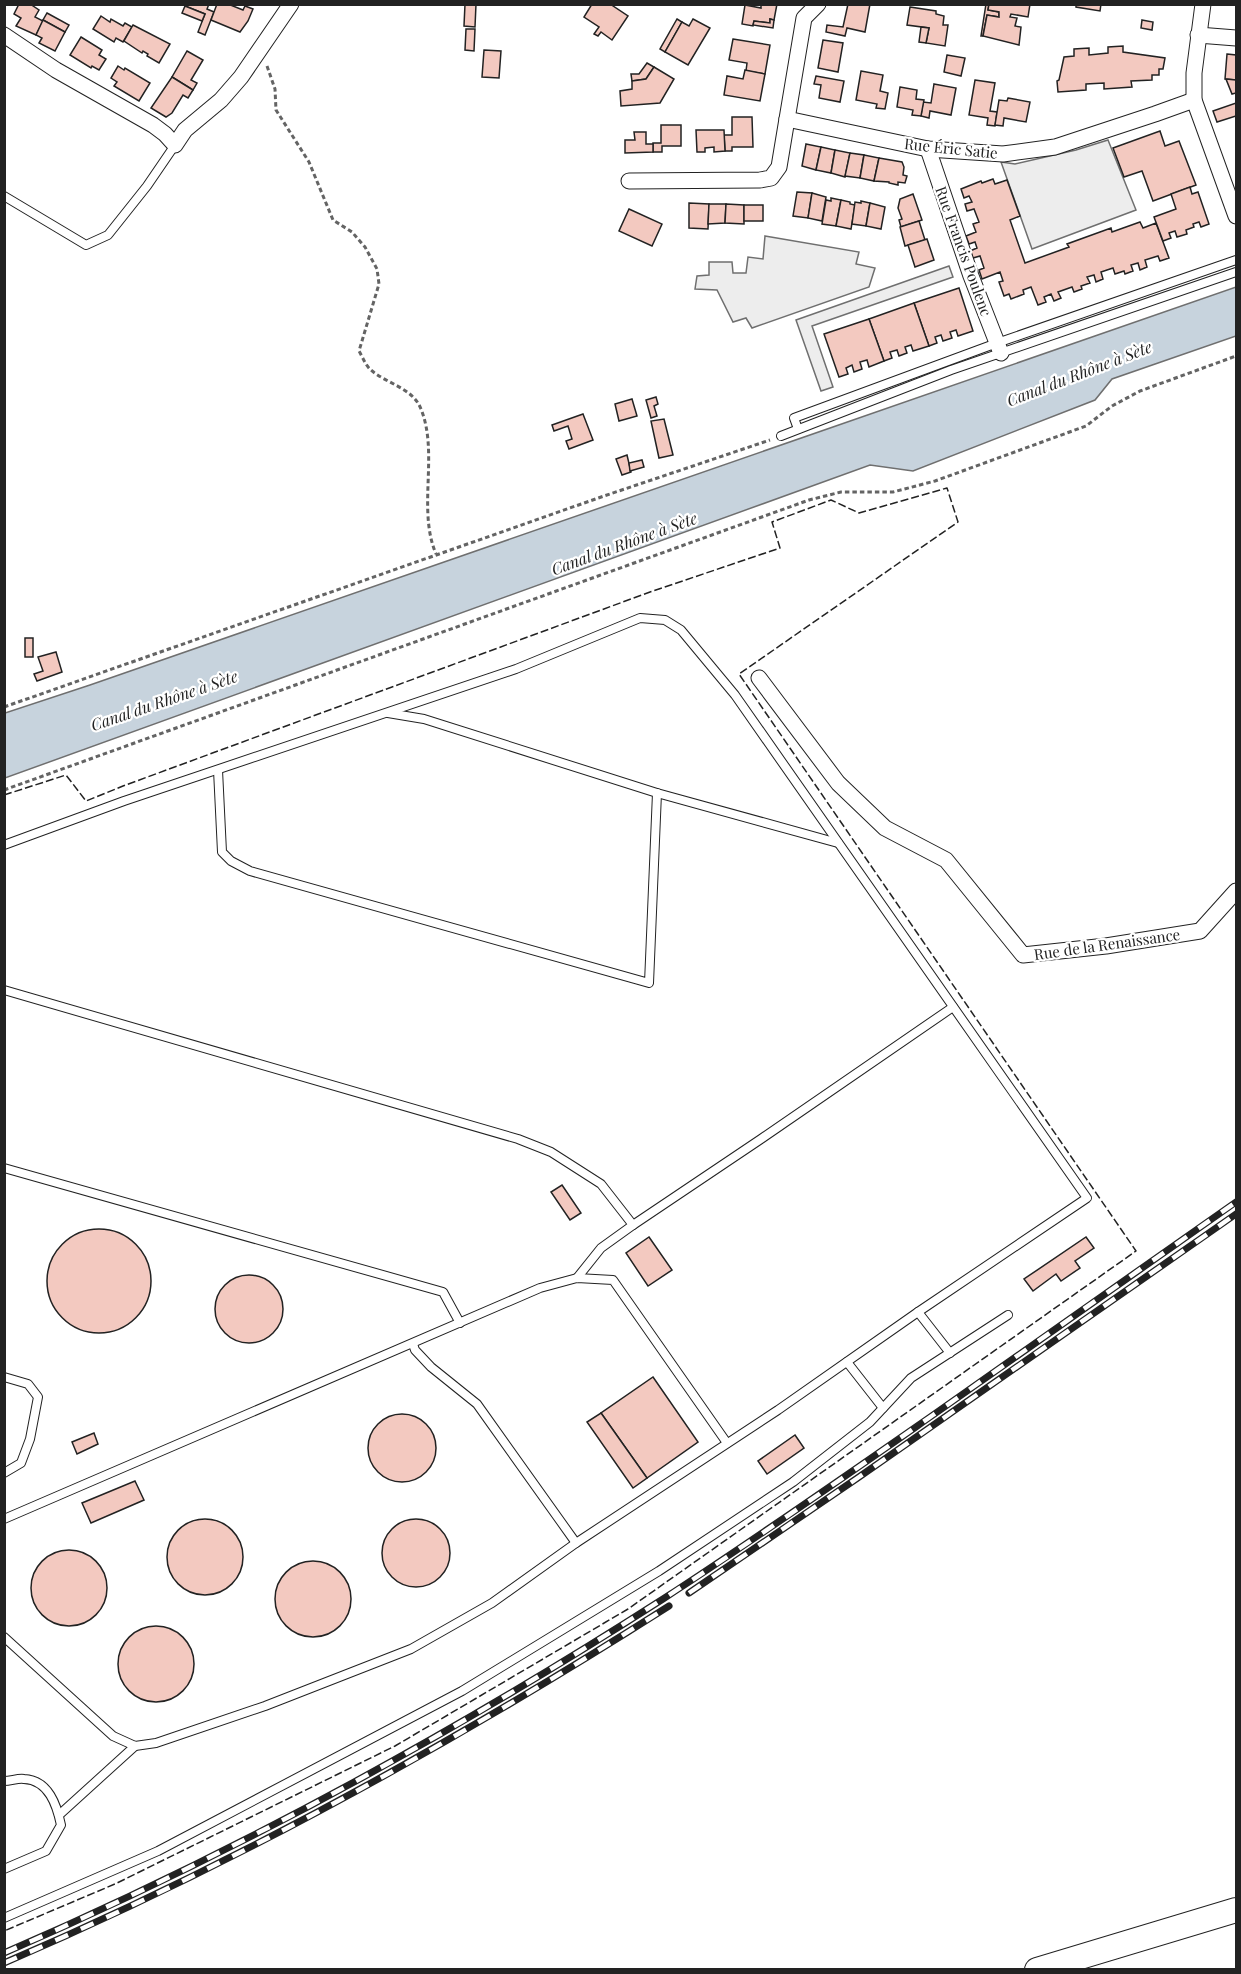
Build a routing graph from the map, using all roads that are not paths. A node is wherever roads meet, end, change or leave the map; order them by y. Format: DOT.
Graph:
graph roads {
  1 [pos="818,4"];
  2 [pos="1203,4"];
  3 [pos="286,6"];
  4 [pos="4,35"];
  5 [pos="1198,35"];
  6 [pos="1236,38"];
  7 [pos="1194,100"];
  8 [pos="787,119"];
  9 [pos="175,146"];
  10 [pos="928,148"];
  11 [pos="629,181"];
  12 [pos="4,196"];
  13 [pos="1236,216"];
  14 [pos="1236,260"];
  15 [pos="1236,272"];
  16 [pos="999,348"];
  17 [pos="798,429"];
  18 [pos="781,436"];
  19 [pos="759,678"];
  20 [pos="387,713"];
  21 [pos="218,770"];
  22 [pos="657,792"];
  23 [pos="838,843"];
  24 [pos="4,845"];
  25 [pos="1236,891"];
  26 [pos="4,990"];
  27 [pos="953,1006"];
  28 [pos="4,1168"];
  29 [pos="633,1225"];
  30 [pos="577,1278"];
  31 [pos="918,1312"];
  32 [pos="1008,1315"];
  33 [pos="460,1323"];
  34 [pos="413,1344"];
  35 [pos="950,1353"];
  36 [pos="847,1362"];
  37 [pos="4,1377"];
  38 [pos="883,1407"];
  39 [pos="728,1443"];
  40 [pos="4,1473"];
  41 [pos="6,1516"];
  42 [pos="576,1543"];
  43 [pos="4,1637"];
  44 [pos="135,1746"];
  45 [pos="4,1781"];
  46 [pos="58,1815"];
  47 [pos="4,1869"];
  48 [pos="1236,1910"];
  49 [pos="4,1918"];
  50 [pos="1037,1970"];
  1 -- 8 [label="street"];
  2 -- 5 [label="street"];
  3 -- 9 [label="street"];
  4 -- 9 [label="street"];
  5 -- 6 [label="street"];
  5 -- 7 [label="street"];
  7 -- 10 [label="street, Rue Éric Satie"];
  7 -- 13 [label="street"];
  8 -- 10 [label="street, Rue Éric Satie"];
  8 -- 11 [label="street"];
  9 -- 12 [label="lane"];
  10 -- 16 [label="street, Rue Francis Poulenc"];
  14 -- 16 [label="lane"];
  15 -- 16 [label="lane"];
  16 -- 17 [label="lane"];
  16 -- 17 [label="lane"];
  17 -- 18 [label="lane"];
  19 -- 25 [label="street, Rue de la Renaissance"];
  20 -- 21 [label="lane"];
  20 -- 22 [label="lane"];
  20 -- 23 [label="lane"];
  21 -- 22 [label="lane"];
  21 -- 24 [label="lane"];
  22 -- 23 [label="lane"];
  23 -- 27 [label="lane"];
  26 -- 29 [label="lane"];
  27 -- 29 [label="lane"];
  27 -- 31 [label="lane"];
  28 -- 33 [label="lane"];
  29 -- 30 [label="lane"];
  30 -- 33 [label="lane"];
  30 -- 39 [label="lane"];
  31 -- 35 [label="lane"];
  31 -- 36 [label="lane"];
  32 -- 35 [label="lane"];
  33 -- 34 [label="lane"];
  34 -- 41 [label="lane"];
  34 -- 42 [label="lane"];
  35 -- 38 [label="lane"];
  36 -- 38 [label="lane"];
  36 -- 39 [label="lane"];
  37 -- 40 [label="lane"];
  38 -- 49 [label="lane"];
  39 -- 42 [label="lane"];
  42 -- 44 [label="lane"];
  43 -- 44 [label="lane"];
  44 -- 46 [label="lane"];
  45 -- 46 [label="lane"];
  46 -- 47 [label="lane"];
  48 -- 50 [label="main road"];
}
